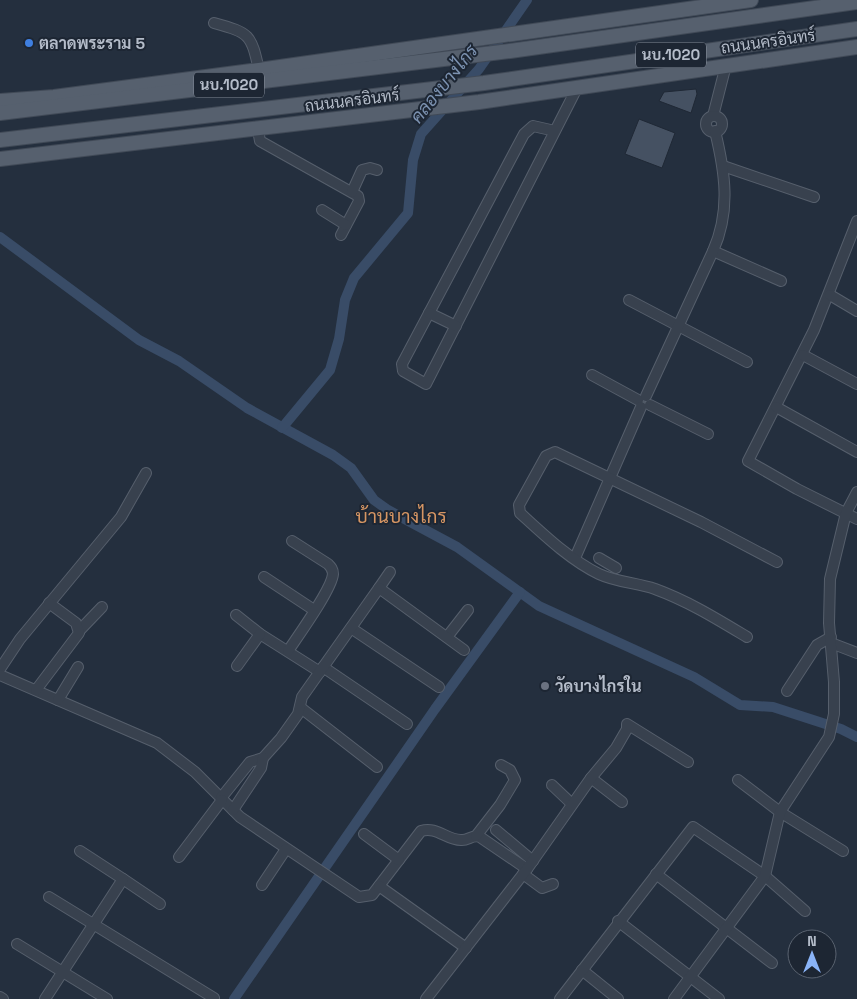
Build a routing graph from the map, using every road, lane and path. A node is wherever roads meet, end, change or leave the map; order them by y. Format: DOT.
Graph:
graph roads {
  1 [pos="751,0"];
  2 [pos="857,2"];
  3 [pos="214,23"];
  4 [pos="857,29"];
  5 [pos="857,47"];
  6 [pos="726,66"];
  7 [pos="259,70"];
  8 [pos="578,86"];
  9 [pos="0,102"];
  10 [pos="0,113"];
  11 [pos="258,130"];
  12 [pos="555,131"];
  13 [pos="0,140"];
  14 [pos="0,159"];
  15 [pos="724,166"];
  16 [pos="377,170"];
  17 [pos="352,192"];
  18 [pos="814,197"];
  19 [pos="322,210"];
  20 [pos="857,221"];
  21 [pos="346,225"];
  22 [pos="341,235"];
  23 [pos="713,251"];
  24 [pos="781,281"];
  25 [pos="830,295"];
  26 [pos="629,300"];
  27 [pos="857,311"];
  28 [pos="429,313"];
  29 [pos="456,326"];
  30 [pos="678,326"];
  31 [pos="803,355"];
  32 [pos="747,362"];
  33 [pos="592,375"];
  34 [pos="857,384"];
  35 [pos="644,402"];
  36 [pos="776,407"];
  37 [pos="708,434"];
  38 [pos="857,452"];
  39 [pos="146,473"];
  40 [pos="611,478"];
  41 [pos="857,492"];
  42 [pos="854,516"];
  43 [pos="292,541"];
  44 [pos="576,558"];
  45 [pos="599,558"];
  46 [pos="777,562"];
  47 [pos="390,572"];
  48 [pos="264,577"];
  49 [pos="614,579"];
  50 [pos="379,588"];
  51 [pos="49,603"];
  52 [pos="102,607"];
  53 [pos="314,610"];
  54 [pos="468,610"];
  55 [pos="236,615"];
  56 [pos="351,628"];
  57 [pos="80,631"];
  58 [pos="260,634"];
  59 [pos="447,637"];
  60 [pos="747,637"];
  61 [pos="831,640"];
  62 [pos="288,650"];
  63 [pos="464,650"];
  64 [pos="857,653"];
  65 [pos="2,662"];
  66 [pos="237,666"];
  67 [pos="78,668"];
  68 [pos="321,670"];
  69 [pos="0,675"];
  70 [pos="439,687"];
  71 [pos="36,690"];
  72 [pos="787,691"];
  73 [pos="58,700"];
  74 [pos="301,708"];
  75 [pos="407,724"];
  76 [pos="263,758"];
  77 [pos="688,762"];
  78 [pos="501,765"];
  79 [pos="377,767"];
  80 [pos="591,778"];
  81 [pos="738,780"];
  82 [pos="552,785"];
  83 [pos="222,799"];
  84 [pos="622,802"];
  85 [pos="572,804"];
  86 [pos="233,810"];
  87 [pos="780,812"];
  88 [pos="496,830"];
  89 [pos="364,834"];
  90 [pos="476,836"];
  91 [pos="286,849"];
  92 [pos="80,851"];
  93 [pos="843,851"];
  94 [pos="179,857"];
  95 [pos="399,860"];
  96 [pos="528,868"];
  97 [pos="656,874"];
  98 [pos="765,876"];
  99 [pos="123,879"];
  100 [pos="553,884"];
  101 [pos="262,885"];
  102 [pos="379,886"];
  103 [pos="49,897"];
  104 [pos="160,904"];
  105 [pos="805,911"];
  106 [pos="618,921"];
  107 [pos="95,925"];
  108 [pos="727,928"];
  109 [pos="17,944"];
  110 [pos="466,948"];
  111 [pos="772,964"];
  112 [pos="582,970"];
  113 [pos="63,972"];
  114 [pos="690,976"];
  115 [pos="214,998"];
  116 [pos="45,999"];
  117 [pos="107,999"];
  118 [pos="426,999"];
  119 [pos="560,999"];
  120 [pos="618,999"];
  121 [pos="674,999"];
  122 [pos="719,999"];
  1 -- 7 [label="main road, นบ.1020"];
  2 -- 10 [label="main road, ถนนนครอินทร์ / นบ.1020"];
  3 -- 7 [label="street"];
  4 -- 13 [label="main road, ถนนนครอินทร์ / นบ.1020"];
  5 -- 6 [label="main road, ถนนนครอินทร์ / นบ.1020"];
  6 -- 8 [label="main road, ถนนนครอินทร์ / นบ.1020"];
  6 -- 15 [label="street"];
  7 -- 9 [label="main road, นบ.1020"];
  8 -- 11 [label="main road, ถนนนครอินทร์ / นบ.1020"];
  8 -- 12 [label="street"];
  11 -- 14 [label="main road, ถนนนครอินทร์ / นบ.1020"];
  11 -- 17 [label="street"];
  12 -- 28 [label="street"];
  12 -- 29 [label="street"];
  15 -- 18 [label="street"];
  15 -- 23 [label="street"];
  16 -- 17 [label="street"];
  17 -- 21 [label="street"];
  19 -- 21 [label="street"];
  20 -- 25 [label="street"];
  21 -- 22 [label="street"];
  23 -- 24 [label="street"];
  23 -- 30 [label="street"];
  25 -- 27 [label="street"];
  25 -- 31 [label="street"];
  26 -- 30 [label="street"];
  28 -- 29 [label="street"];
  28 -- 29 [label="street"];
  30 -- 32 [label="street"];
  30 -- 35 [label="street"];
  31 -- 34 [label="street"];
  31 -- 36 [label="street"];
  33 -- 35 [label="street"];
  35 -- 37 [label="street"];
  35 -- 40 [label="street"];
  36 -- 38 [label="street"];
  36 -- 42 [label="street"];
  39 -- 51 [label="street"];
  40 -- 44 [label="street"];
  40 -- 44 [label="street"];
  40 -- 46 [label="street"];
  41 -- 42 [label="street"];
  42 -- 61 [label="street"];
  43 -- 53 [label="street"];
  44 -- 49 [label="street"];
  45 -- 49 [label="street"];
  47 -- 50 [label="street"];
  48 -- 53 [label="street"];
  49 -- 60 [label="street"];
  50 -- 56 [label="street"];
  50 -- 59 [label="street"];
  51 -- 57 [label="street"];
  51 -- 65 [label="street"];
  52 -- 57 [label="street"];
  53 -- 62 [label="street"];
  54 -- 59 [label="street"];
  55 -- 58 [label="street"];
  56 -- 68 [label="street"];
  56 -- 70 [label="street"];
  57 -- 71 [label="street"];
  58 -- 62 [label="street"];
  58 -- 66 [label="street"];
  59 -- 63 [label="street"];
  61 -- 64 [label="street"];
  61 -- 72 [label="street"];
  61 -- 87 [label="street"];
  62 -- 68 [label="street"];
  67 -- 73 [label="street"];
  68 -- 74 [label="street"];
  68 -- 75 [label="street"];
  69 -- 71 [label="street"];
  71 -- 73 [label="street"];
  73 -- 83 [label="street"];
  74 -- 76 [label="street"];
  74 -- 79 [label="street"];
  76 -- 83 [label="street"];
  76 -- 86 [label="street"];
  77 -- 80 [label="street"];
  78 -- 90 [label="street"];
  80 -- 84 [label="street"];
  80 -- 85 [label="street"];
  81 -- 87 [label="street"];
  82 -- 85 [label="street"];
  83 -- 86 [label="street"];
  83 -- 94 [label="street"];
  85 -- 96 [label="street"];
  86 -- 91 [label="street"];
  87 -- 93 [label="street"];
  87 -- 98 [label="street"];
  88 -- 96 [label="street"];
  89 -- 95 [label="street"];
  90 -- 95 [label="street"];
  90 -- 96 [label="street"];
  91 -- 101 [label="street"];
  91 -- 102 [label="street"];
  92 -- 99 [label="street"];
  95 -- 102 [label="street"];
  96 -- 100 [label="street"];
  96 -- 110 [label="street"];
  97 -- 98 [label="street"];
  97 -- 106 [label="street"];
  97 -- 108 [label="street"];
  98 -- 105 [label="street"];
  98 -- 108 [label="street"];
  99 -- 104 [label="street"];
  99 -- 107 [label="street"];
  102 -- 110 [label="street"];
  103 -- 107 [label="street"];
  106 -- 112 [label="street"];
  106 -- 114 [label="street"];
  107 -- 113 [label="street"];
  107 -- 115 [label="street"];
  108 -- 111 [label="street"];
  108 -- 114 [label="street"];
  109 -- 113 [label="street"];
  110 -- 118 [label="street"];
  112 -- 119 [label="street"];
  112 -- 120 [label="street"];
  113 -- 116 [label="street"];
  113 -- 117 [label="street"];
  114 -- 121 [label="street"];
  114 -- 122 [label="street"];
}
